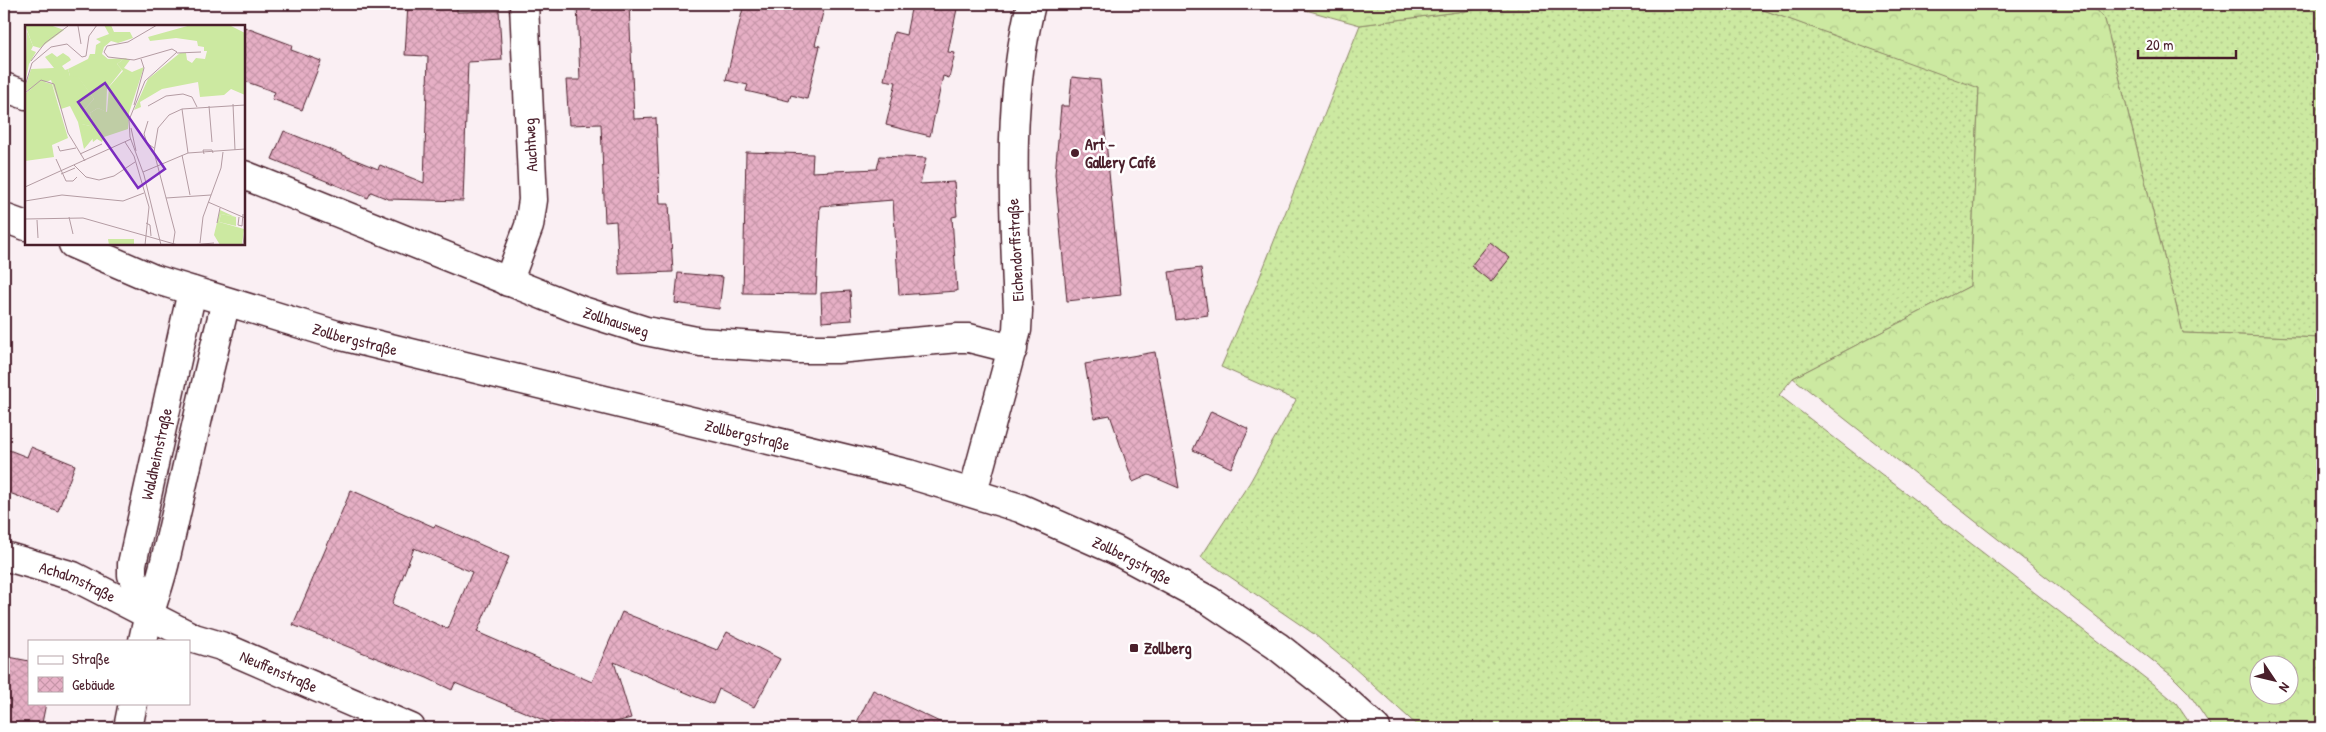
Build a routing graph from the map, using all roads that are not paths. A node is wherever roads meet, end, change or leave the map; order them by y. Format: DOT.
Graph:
graph roads {
  1 [pos="524,4"];
  2 [pos="1031,4"];
  3 [pos="4,88"];
  4 [pos="25,95"];
  5 [pos="245,175"];
  6 [pos="4,218"];
  7 [pos="25,226"];
  8 [pos="75,245"];
  9 [pos="508,282"];
  10 [pos="192,291"];
  11 [pos="226,302"];
  12 [pos="1013,349"];
  13 [pos="973,492"];
  14 [pos="4,556"];
  15 [pos="148,613"];
  16 [pos="143,640"];
  17 [pos="132,704"];
  18 [pos="128,728"];
  19 [pos="411,728"];
  20 [pos="1376,728"];
  1 -- 9 [label="street, Auchtweg"];
  2 -- 12 [label="street, Eichendorffstraße"];
  3 -- 4 [label="street"];
  5 -- 9 [label="street, Zollhausweg"];
  6 -- 7 [label="street"];
  8 -- 10 [label="street, Zollbergstraße"];
  9 -- 12 [label="street, Zollhausweg"];
  10 -- 11 [label="street, Zollbergstraße"];
  10 -- 15 [label="street, Waldheimstraße"];
  11 -- 13 [label="street, Zollbergstraße"];
  11 -- 15 [label="street, Waldheimstraße"];
  12 -- 13 [label="street, Eichendorffstraße"];
  13 -- 20 [label="street, Zollbergstraße"];
  14 -- 15 [label="street, Achalmstraße"];
  15 -- 16 [label="street, Waldheimstraße"];
  15 -- 19 [label="street, Neuffenstraße"];
  17 -- 18 [label="street"];
}
